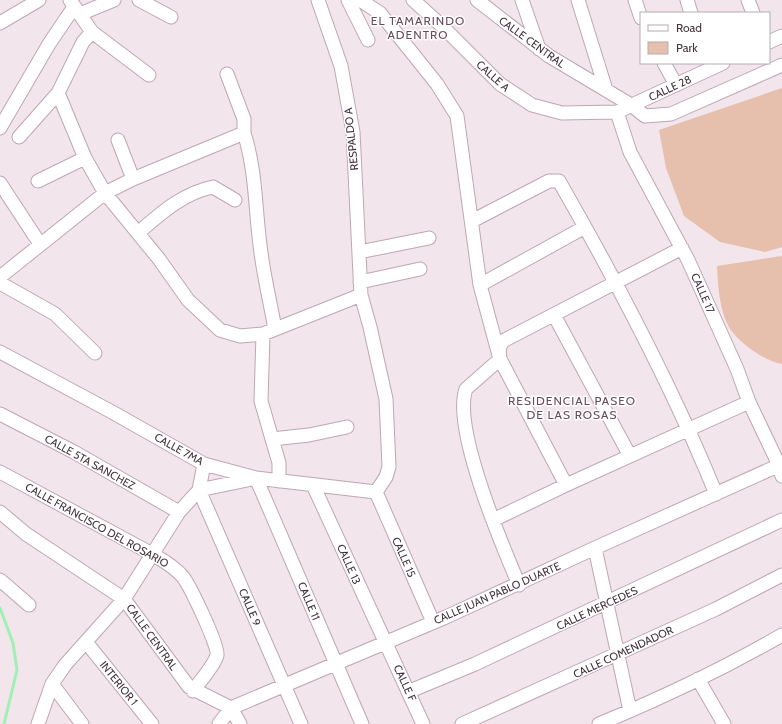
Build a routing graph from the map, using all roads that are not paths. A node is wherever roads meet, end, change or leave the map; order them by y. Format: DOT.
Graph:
graph roads {
  1 [pos="39,0"];
  2 [pos="114,0"];
  3 [pos="139,0"];
  4 [pos="318,0"];
  5 [pos="348,0"];
  6 [pos="360,0"];
  7 [pos="412,0"];
  8 [pos="477,0"];
  9 [pos="522,0"];
  10 [pos="578,0"];
  11 [pos="635,0"];
  12 [pos="687,0"];
  13 [pos="748,0"];
  14 [pos="75,7"];
  15 [pos="691,12"];
  16 [pos="753,12"];
  17 [pos="640,15"];
  18 [pos="171,17"];
  19 [pos="0,23"];
  20 [pos="92,32"];
  21 [pos="782,36"];
  22 [pos="368,40"];
  23 [pos="770,42"];
  24 [pos="539,49"];
  25 [pos="665,64"];
  26 [pos="718,64"];
  27 [pos="782,65"];
  28 [pos="708,66"];
  29 [pos="227,74"];
  30 [pos="149,75"];
  31 [pos="676,85"];
  32 [pos="606,90"];
  33 [pos="58,93"];
  34 [pos="631,105"];
  35 [pos="617,112"];
  36 [pos="0,128"];
  37 [pos="244,133"];
  38 [pos="19,137"];
  39 [pos="118,140"];
  40 [pos="85,158"];
  41 [pos="133,179"];
  42 [pos="38,181"];
  43 [pos="0,183"];
  44 [pos="104,193"];
  45 [pos="236,200"];
  46 [pos="472,221"];
  47 [pos="585,226"];
  48 [pos="138,233"];
  49 [pos="429,238"];
  50 [pos="40,244"];
  51 [pos="682,248"];
  52 [pos="359,252"];
  53 [pos="420,269"];
  54 [pos="0,277"];
  55 [pos="616,281"];
  56 [pos="0,283"];
  57 [pos="480,285"];
  58 [pos="360,288"];
  59 [pos="554,315"];
  60 [pos="269,332"];
  61 [pos="0,352"];
  62 [pos="95,353"];
  63 [pos="500,360"];
  64 [pos="749,402"];
  65 [pos="0,414"];
  66 [pos="347,427"];
  67 [pos="690,430"];
  68 [pos="272,439"];
  69 [pos="630,456"];
  70 [pos="204,464"];
  71 [pos="781,468"];
  72 [pos="0,472"];
  73 [pos="256,478"];
  74 [pos="279,481"];
  75 [pos="566,484"];
  76 [pos="313,485"];
  77 [pos="199,490"];
  78 [pos="376,492"];
  79 [pos="716,494"];
  80 [pos="0,512"];
  81 [pos="179,512"];
  82 [pos="493,520"];
  83 [pos="782,520"];
  84 [pos="595,548"];
  85 [pos="154,554"];
  86 [pos="782,574"];
  87 [pos="0,580"];
  88 [pos="519,585"];
  89 [pos="124,599"];
  90 [pos="606,603"];
  91 [pos="29,605"];
  92 [pos="433,622"];
  93 [pos="782,635"];
  94 [pos="86,642"];
  95 [pos="385,642"];
  96 [pos="619,654"];
  97 [pos="335,663"];
  98 [pos="698,679"];
  99 [pos="52,684"];
  100 [pos="284,686"];
  101 [pos="193,691"];
  102 [pos="410,691"];
  103 [pos="232,708"];
  104 [pos="630,711"];
  105 [pos="38,724"];
  106 [pos="82,724"];
  107 [pos="152,724"];
  108 [pos="219,724"];
  109 [pos="240,724"];
  110 [pos="301,724"];
  111 [pos="362,724"];
  112 [pos="423,724"];
  113 [pos="462,724"];
  114 [pos="598,724"];
  115 [pos="724,724"];
  1 -- 19 [label="street"];
  2 -- 14 [label="street"];
  3 -- 18 [label="street"];
  4 -- 52 [label="street, RESPALDO A"];
  5 -- 22 [label="street"];
  6 -- 46 [label="street"];
  7 -- 35 [label="street, CALLE A"];
  8 -- 24 [label="street, CALLE CENTRAL"];
  9 -- 24 [label="street"];
  10 -- 32 [label="street"];
  11 -- 17 [label="street"];
  12 -- 15 [label="street"];
  13 -- 16 [label="street"];
  14 -- 20 [label="street"];
  14 -- 36 [label="street"];
  20 -- 30 [label="street"];
  20 -- 33 [label="street"];
  21 -- 23 [label="street"];
  24 -- 32 [label="street, CALLE CENTRAL"];
  25 -- 31 [label="street"];
  26 -- 28 [label="street, CALLE 28"];
  27 -- 34 [label="street, CALLE CENTRAL"];
  28 -- 31 [label="street, CALLE 28"];
  29 -- 37 [label="street"];
  31 -- 34 [label="street, CALLE 28"];
  32 -- 34 [label="street, CALLE CENTRAL"];
  33 -- 38 [label="street"];
  33 -- 40 [label="street"];
  34 -- 35 [label="street, CALLE 28"];
  35 -- 51 [label="street, CALLE 17"];
  37 -- 41 [label="street"];
  37 -- 60 [label="street"];
  39 -- 41 [label="street"];
  40 -- 42 [label="street"];
  40 -- 44 [label="street"];
  41 -- 44 [label="street"];
  43 -- 50 [label="street"];
  44 -- 48 [label="street"];
  44 -- 50 [label="street"];
  45 -- 48 [label="street"];
  46 -- 47 [label="street"];
  46 -- 57 [label="street"];
  47 -- 55 [label="street"];
  47 -- 57 [label="street"];
  48 -- 60 [label="street"];
  49 -- 52 [label="street"];
  50 -- 54 [label="street"];
  51 -- 55 [label="street"];
  51 -- 64 [label="street, CALLE 17"];
  52 -- 58 [label="street, RESPALDO A"];
  53 -- 58 [label="street"];
  55 -- 59 [label="street"];
  55 -- 67 [label="street"];
  56 -- 62 [label="street"];
  57 -- 63 [label="street"];
  58 -- 60 [label="street"];
  58 -- 78 [label="street, RESPALDO A"];
  59 -- 63 [label="street"];
  59 -- 69 [label="street"];
  60 -- 68 [label="street"];
  61 -- 70 [label="street, CALLE 7MA"];
  63 -- 75 [label="street"];
  63 -- 82 [label="street"];
  64 -- 67 [label="street"];
  64 -- 71 [label="street, CALLE 17"];
  65 -- 81 [label="street, CALLE 5TA SANCHEZ"];
  66 -- 68 [label="street"];
  67 -- 69 [label="street"];
  67 -- 79 [label="street"];
  68 -- 74 [label="street"];
  69 -- 75 [label="street"];
  70 -- 73 [label="street, CALLE 7MA"];
  70 -- 77 [label="street"];
  71 -- 79 [label="street, CALLE JUAN PABLO DUARTE"];
  72 -- 85 [label="street, CALLE FRANCISCO DEL ROSARIO"];
  73 -- 74 [label="street, CALLE 7MA"];
  73 -- 77 [label="street"];
  73 -- 97 [label="street, CALLE 11"];
  74 -- 76 [label="street, CALLE 7MA"];
  75 -- 82 [label="street"];
  76 -- 78 [label="street, CALLE 7MA"];
  76 -- 95 [label="street, CALLE 13"];
  77 -- 81 [label="street"];
  77 -- 100 [label="street, CALLE 9"];
  78 -- 92 [label="street, CALLE 15"];
  79 -- 84 [label="street, CALLE JUAN PABLO DUARTE"];
  80 -- 89 [label="street, CALLE CENTRAL"];
  81 -- 85 [label="street"];
  82 -- 88 [label="street"];
  83 -- 90 [label="street, CALLE MERCEDES"];
  84 -- 88 [label="street, CALLE JUAN PABLO DUARTE"];
  84 -- 90 [label="street"];
  85 -- 89 [label="street"];
  85 -- 101 [label="street, CALLE FRANCISCO DEL ROSARIO"];
  86 -- 96 [label="street, CALLE COMENDADOR"];
  87 -- 91 [label="street"];
  88 -- 92 [label="street, CALLE JUAN PABLO DUARTE"];
  89 -- 94 [label="street"];
  89 -- 101 [label="street, CALLE CENTRAL"];
  90 -- 96 [label="street"];
  90 -- 102 [label="street, CALLE MERCEDES"];
  92 -- 95 [label="street, CALLE JUAN PABLO DUARTE"];
  93 -- 98 [label="street"];
  94 -- 99 [label="street"];
  94 -- 107 [label="street, INTERIOR 1"];
  95 -- 97 [label="street, CALLE JUAN PABLO DUARTE"];
  95 -- 102 [label="street, CALLE F"];
  96 -- 104 [label="street"];
  96 -- 113 [label="street, CALLE COMENDADOR"];
  97 -- 100 [label="street, CALLE JUAN PABLO DUARTE"];
  97 -- 111 [label="street, CALLE 11"];
  98 -- 104 [label="street"];
  98 -- 115 [label="street"];
  99 -- 105 [label="street"];
  99 -- 106 [label="street"];
  100 -- 103 [label="street, CALLE JUAN PABLO DUARTE"];
  100 -- 110 [label="street, CALLE 9"];
  101 -- 103 [label="street, CALLE CENTRAL"];
  102 -- 112 [label="street, CALLE F"];
  103 -- 108 [label="street, CALLE JUAN PABLO DUARTE"];
  103 -- 109 [label="street"];
  104 -- 114 [label="street"];
}
